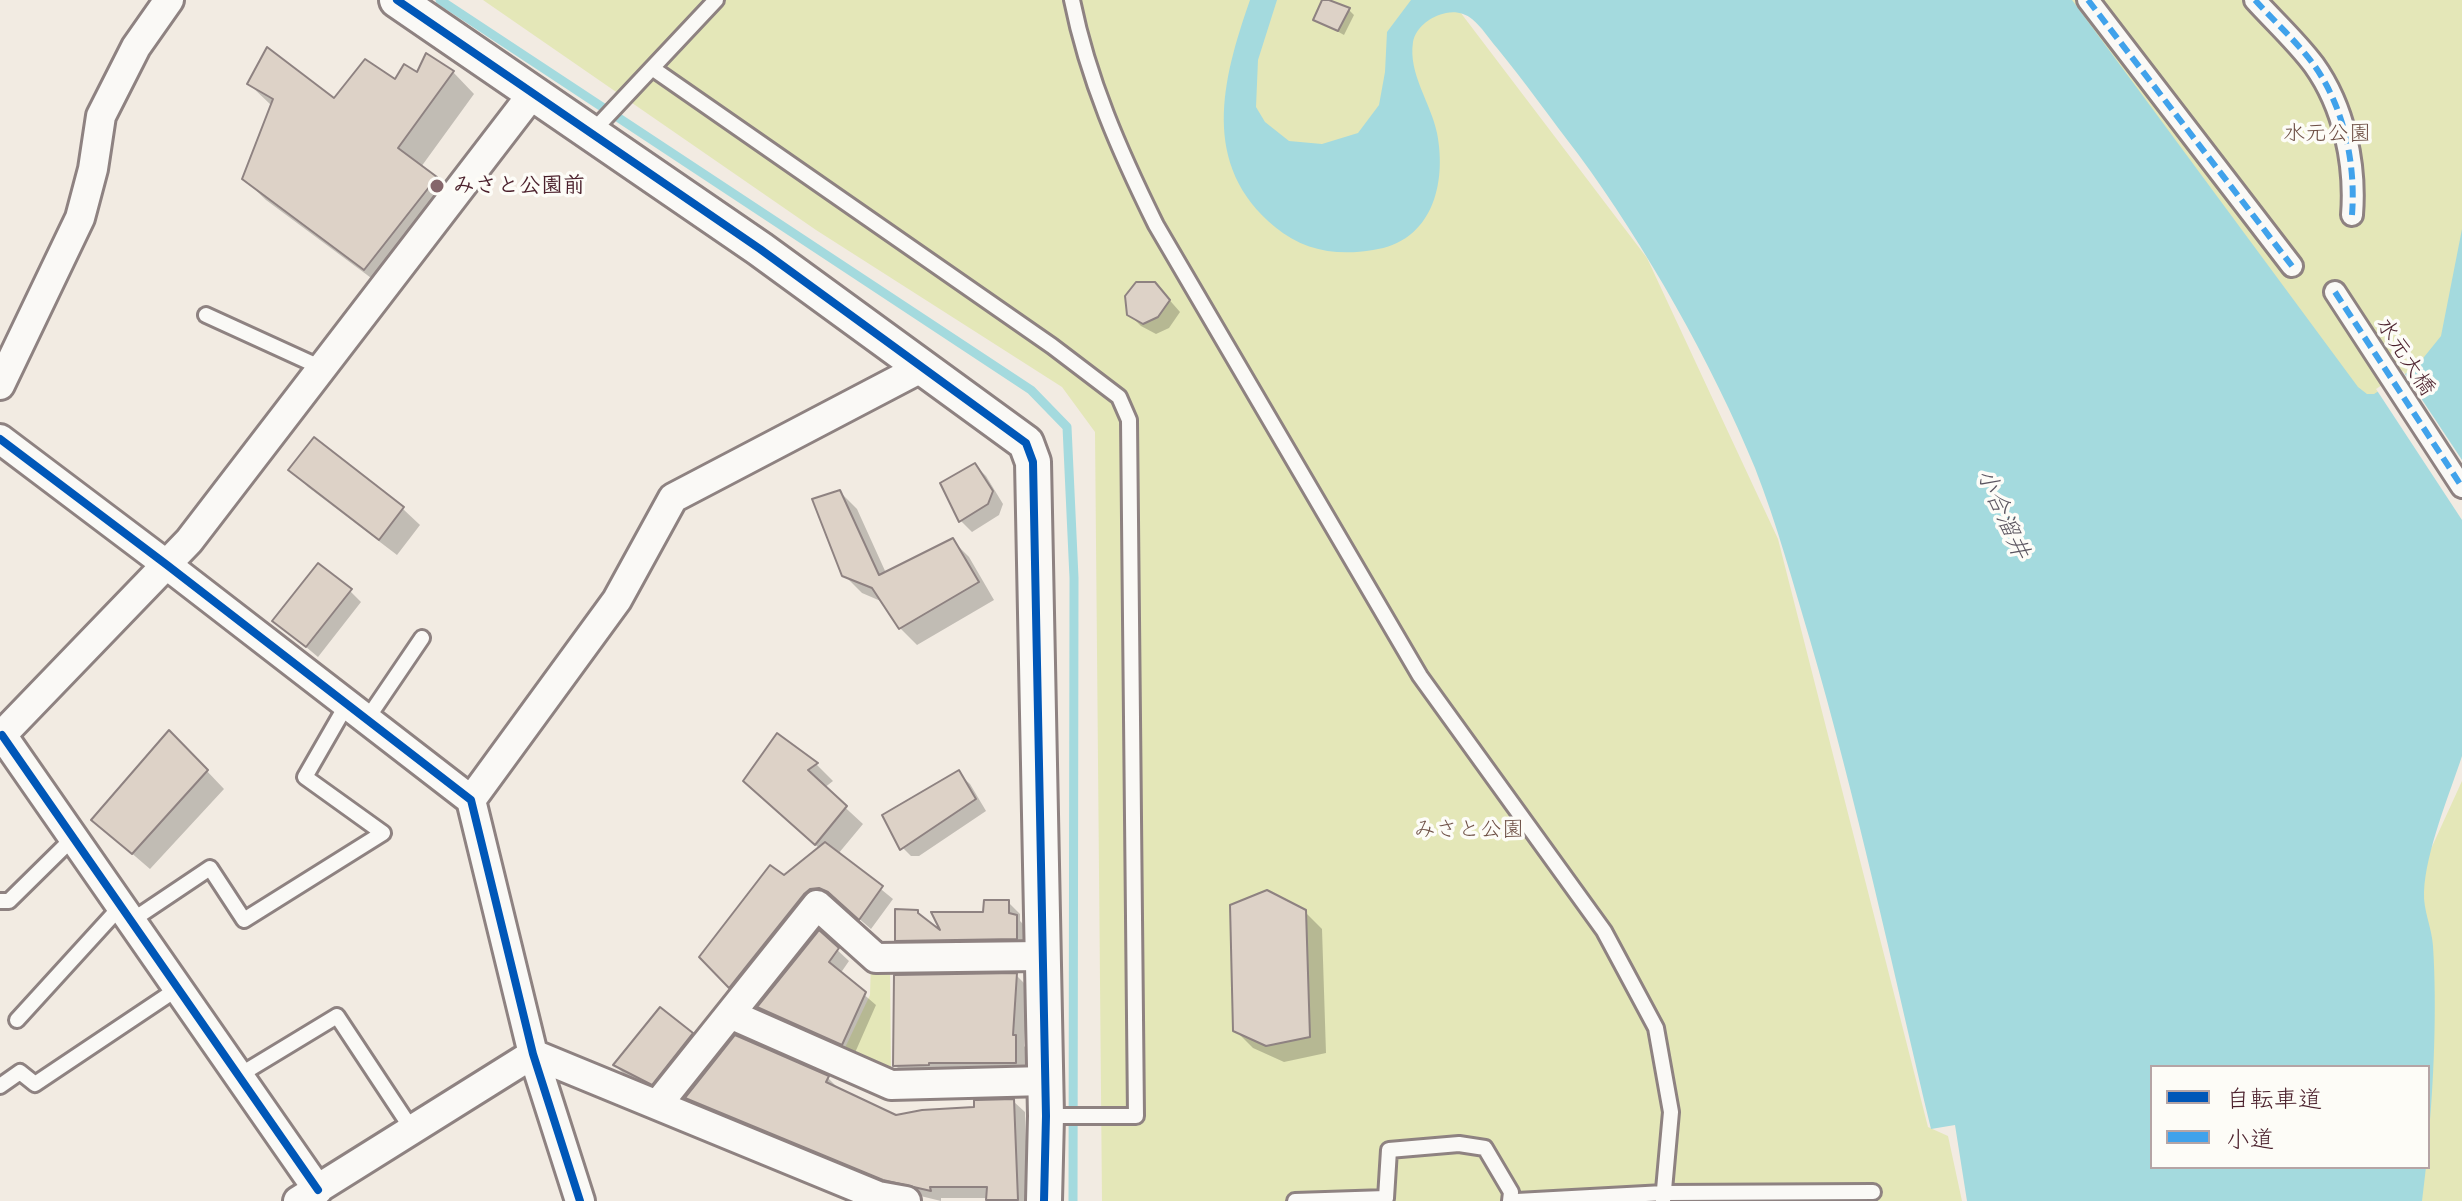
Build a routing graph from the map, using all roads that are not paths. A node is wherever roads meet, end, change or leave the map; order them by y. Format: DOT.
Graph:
graph roads {
  1 [pos="169,0"];
  2 [pos="397,0"];
  3 [pos="716,0"];
  4 [pos="1072,0"];
  5 [pos="2088,0"];
  6 [pos="2255,0"];
  7 [pos="652,68"];
  8 [pos="533,93"];
  9 [pos="592,132"];
  10 [pos="2352,215"];
  11 [pos="2292,266"];
  12 [pos="2335,292"];
  13 [pos="206,315"];
  14 [pos="322,368"];
  15 [pos="921,368"];
  16 [pos="0,385"];
  17 [pos="0,439"];
  18 [pos="2462,487"];
  19 [pos="167,565"];
  20 [pos="422,638"];
  21 [pos="357,712"];
  22 [pos="2,732"];
  23 [pos="471,800"];
  24 [pos="73,838"];
  25 [pos="0,901"];
  26 [pos="126,914"];
  27 [pos="1041,956"];
  28 [pos="177,989"];
  29 [pos="730,1014"];
  30 [pos="17,1020"];
  31 [pos="533,1054"];
  32 [pos="238,1076"];
  33 [pos="1045,1081"];
  34 [pos="0,1086"];
  35 [pos="658,1104"];
  36 [pos="1046,1116"];
  37 [pos="413,1131"];
  38 [pos="1873,1192"];
  39 [pos="318,1195"];
  40 [pos="1664,1197"];
  41 [pos="580,1201"];
  42 [pos="906,1201"];
  43 [pos="1044,1201"];
  44 [pos="1295,1201"];
  45 [pos="1510,1201"];
  46 [pos="1517,1201"];
  1 -- 16 [label="street"];
  2 -- 8 [label="street"];
  3 -- 7 [label="lane"];
  4 -- 40 [label="lane"];
  5 -- 11 [label="street"];
  6 -- 10 [label="street"];
  7 -- 9 [label="lane"];
  7 -- 36 [label="lane"];
  8 -- 9 [label="street"];
  8 -- 14 [label="street"];
  9 -- 15 [label="street"];
  12 -- 18 [label="street, 水元大橋"];
  13 -- 14 [label="lane"];
  14 -- 19 [label="street"];
  15 -- 23 [label="street"];
  15 -- 27 [label="street"];
  17 -- 19 [label="street"];
  19 -- 21 [label="street"];
  19 -- 22 [label="street"];
  20 -- 21 [label="lane"];
  21 -- 23 [label="street"];
  21 -- 26 [label="lane"];
  22 -- 24 [label="street"];
  23 -- 31 [label="street"];
  24 -- 25 [label="lane"];
  24 -- 26 [label="street"];
  26 -- 28 [label="street"];
  26 -- 30 [label="lane"];
  27 -- 29 [label="street"];
  27 -- 33 [label="street"];
  28 -- 32 [label="street"];
  28 -- 34 [label="lane"];
  29 -- 33 [label="street"];
  29 -- 35 [label="street"];
  31 -- 35 [label="street"];
  31 -- 37 [label="street"];
  31 -- 41 [label="street"];
  32 -- 37 [label="lane"];
  32 -- 39 [label="street"];
  33 -- 36 [label="street"];
  35 -- 42 [label="street"];
  36 -- 43 [label="street"];
  37 -- 39 [label="street"];
  38 -- 40 [label="lane"];
  40 -- 46 [label="lane"];
  44 -- 45 [label="lane"];
}
